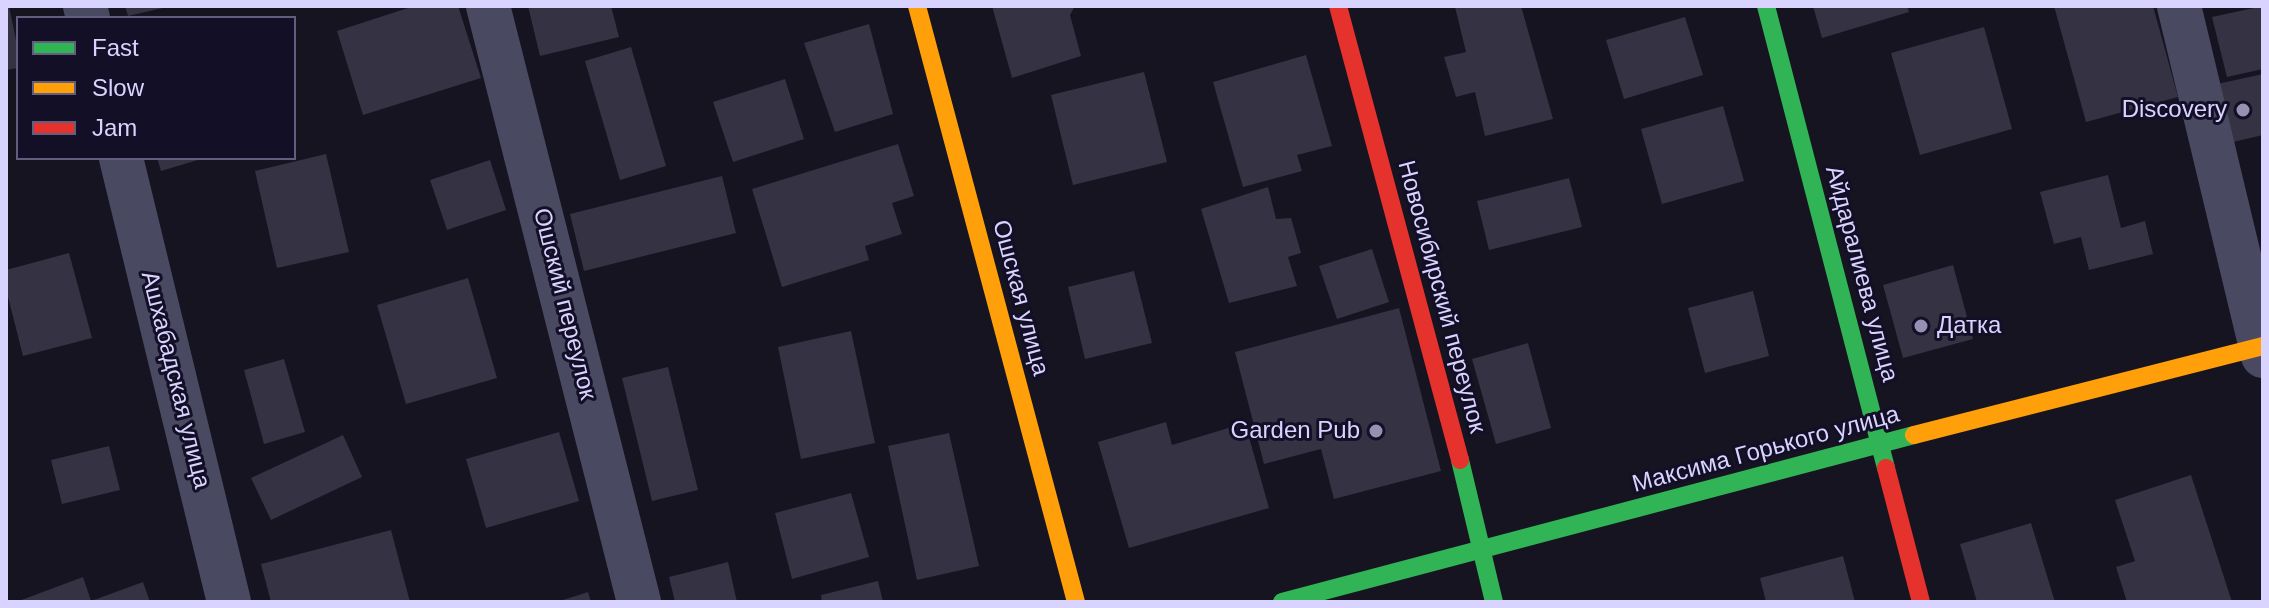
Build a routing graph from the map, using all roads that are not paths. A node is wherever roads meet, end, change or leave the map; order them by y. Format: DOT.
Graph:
graph roads {
  1 [pos="488,6"];
  2 [pos="917,6"];
  3 [pos="1338,6"];
  4 [pos="1766,6"];
  5 [pos="2179,6"];
  6 [pos="121,160"];
  7 [pos="2262,350"];
  8 [pos="1881,444"];
  9 [pos="1483,551"];
  10 [pos="229,602"];
  11 [pos="639,602"];
  12 [pos="1076,602"];
  13 [pos="1282,602"];
  14 [pos="1494,602"];
  15 [pos="1921,602"];
  1 -- 11 [label="street, Ошский переулок"];
  2 -- 12 [label="street, Ошская улица"];
  3 -- 9 [label="street, Новосибирский переулок"];
  4 -- 8 [label="street, Айдаралиева улица"];
  5 -- 7 [label="street"];
  6 -- 10 [label="street, Ашхабадская улица"];
  7 -- 8 [label="street, Максима Горького улица"];
  8 -- 9 [label="street, Максима Горького улица"];
  8 -- 15 [label="street, Айдаралиева улица"];
  9 -- 13 [label="street, Максима Горького улица"];
  9 -- 14 [label="street, Новосибирский переулок"];
}
